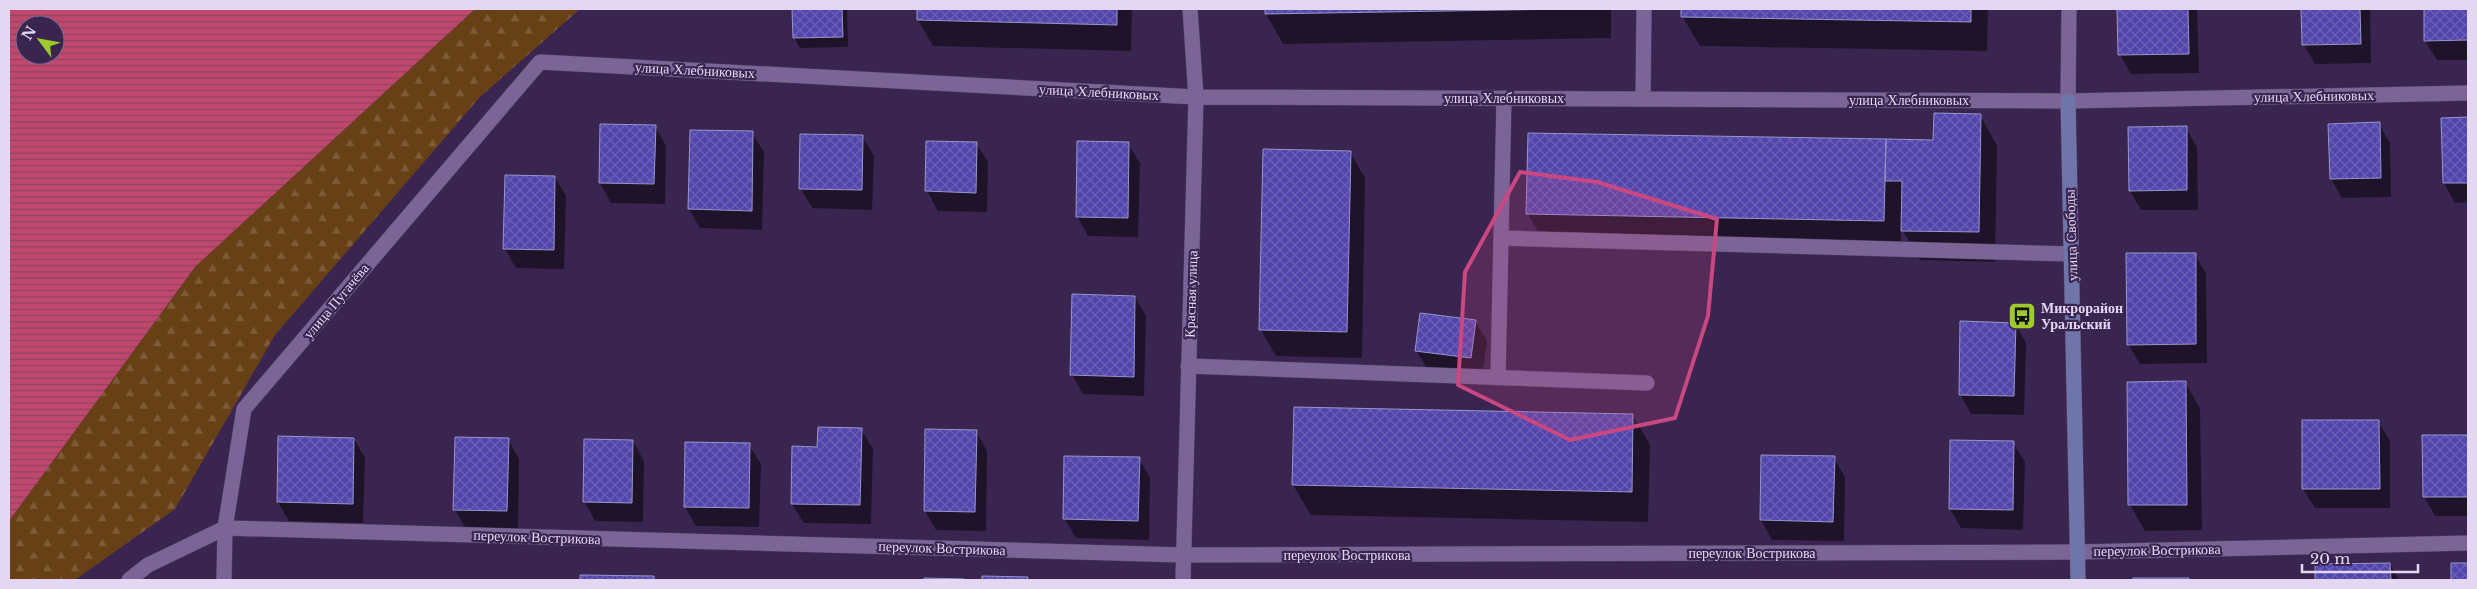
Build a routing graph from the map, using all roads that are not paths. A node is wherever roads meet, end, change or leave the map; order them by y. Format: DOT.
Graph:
graph roads {
  1 [pos="1190,9"];
  2 [pos="1644,9"];
  3 [pos="2068,9"];
  4 [pos="540,62"];
  5 [pos="2468,93"];
  6 [pos="1196,97"];
  7 [pos="1504,98"];
  8 [pos="1643,99"];
  9 [pos="2068,101"];
  10 [pos="1502,238"];
  11 [pos="2072,254"];
  12 [pos="1188,366"];
  13 [pos="1498,377"];
  14 [pos="1647,383"];
  15 [pos="226,528"];
  16 [pos="2468,542"];
  17 [pos="2078,552"];
  18 [pos="1183,555"];
  19 [pos="130,580"];
  20 [pos="224,580"];
  21 [pos="1183,580"];
  22 [pos="2078,580"];
  1 -- 6 [label="street, Красная улица"];
  2 -- 8 [label="street"];
  3 -- 9 [label="street, улица Свободы"];
  4 -- 6 [label="street, улица Хлебниковых"];
  4 -- 15 [label="street, улица Пугачёва"];
  5 -- 9 [label="street, улица Хлебниковых"];
  6 -- 7 [label="street, улица Хлебниковых"];
  6 -- 12 [label="street, Красная улица"];
  7 -- 8 [label="street, улица Хлебниковых"];
  7 -- 10 [label="street"];
  8 -- 9 [label="street, улица Хлебниковых"];
  9 -- 11 [label="street, улица Свободы"];
  10 -- 11 [label="street"];
  10 -- 13 [label="street"];
  11 -- 17 [label="street, улица Свободы"];
  12 -- 13 [label="street"];
  12 -- 18 [label="street, Красная улица"];
  13 -- 14 [label="street"];
  15 -- 18 [label="street, переулок Вострикова"];
  15 -- 19 [label="street"];
  15 -- 20 [label="street, улица Пугачёва"];
  16 -- 17 [label="street, переулок Вострикова"];
  17 -- 18 [label="street, переулок Вострикова"];
  17 -- 22 [label="street, улица Свободы"];
  18 -- 21 [label="street, Красная улица"];
}
